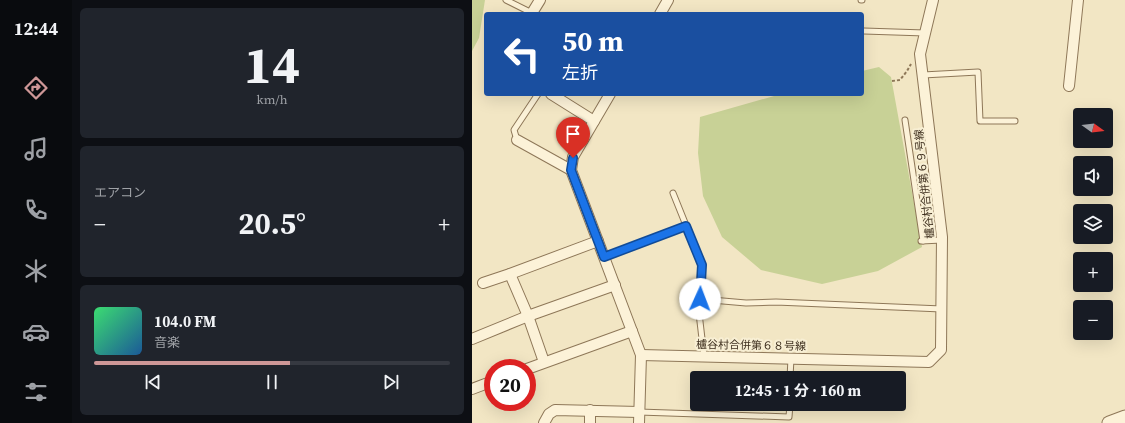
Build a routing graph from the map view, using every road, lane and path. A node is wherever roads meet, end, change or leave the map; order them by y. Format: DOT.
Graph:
graph roads {
  1 [pos="506,0"];
  2 [pos="540,0"];
  3 [pos="933,0"];
  4 [pos="1078,0"];
  5 [pos="665,1"];
  6 [pos="528,12"];
  7 [pos="533,12"];
  8 [pos="661,12"];
  9 [pos="864,31"];
  10 [pos="925,33"];
  11 [pos="922,64"];
  12 [pos="923,75"];
  13 [pos="892,81"];
  14 [pos="1069,86"];
  15 [pos="537,96"];
  16 [pos="554,96"];
  17 [pos="609,96"];
  18 [pos="904,120"];
  19 [pos="594,121"];
  20 [pos="1015,121"];
  21 [pos="517,140"];
  22 [pos="571,170"];
  23 [pos="673,193"];
  24 [pos="686,226"];
  25 [pos="598,240"];
  26 [pos="942,240"];
  27 [pos="604,257"];
  28 [pos="510,274"];
  29 [pos="483,283"];
  30 [pos="615,285"];
  31 [pos="700,299"];
  32 [pos="942,309"];
  33 [pos="528,316"];
  34 [pos="632,331"];
  35 [pos="472,339"];
  36 [pos="641,355"];
  37 [pos="704,356"];
  38 [pos="791,358"];
  39 [pos="544,362"];
  40 [pos="929,362"];
  41 [pos="536,365"];
  42 [pos="790,371"];
  43 [pos="484,384"];
  44 [pos="472,389"];
  45 [pos="590,410"];
  46 [pos="789,411"];
  47 [pos="639,412"];
  48 [pos="1125,417"];
  49 [pos="544,423"];
  50 [pos="590,423"];
  51 [pos="639,423"];
  52 [pos="1109,423"];
  1 -- 6 [label="lane"];
  2 -- 7 [label="street"];
  3 -- 10 [label="street, 櫨谷村合併第６９号線"];
  4 -- 14 [label="street"];
  5 -- 8 [label="street"];
  9 -- 10 [label="lane"];
  10 -- 11 [label="street, 櫨谷村合併第６９号線"];
  11 -- 12 [label="street, 櫨谷村合併第６９号線"];
  11 -- 13 [label="path"];
  12 -- 20 [label="lane"];
  12 -- 26 [label="street, 櫨谷村合併第６９号線"];
  15 -- 21 [label="lane"];
  16 -- 19 [label="street"];
  17 -- 19 [label="street"];
  18 -- 26 [label="lane"];
  19 -- 22 [label="street"];
  21 -- 22 [label="street"];
  22 -- 25 [label="street"];
  23 -- 24 [label="lane"];
  24 -- 27 [label="lane"];
  24 -- 31 [label="lane"];
  25 -- 27 [label="street"];
  25 -- 28 [label="street"];
  26 -- 32 [label="street, 櫨谷村合併第６９号線"];
  27 -- 30 [label="street"];
  28 -- 29 [label="street"];
  28 -- 33 [label="street"];
  30 -- 33 [label="street"];
  30 -- 34 [label="street"];
  31 -- 32 [label="lane"];
  31 -- 37 [label="lane"];
  32 -- 40 [label="street, 櫨谷村合併第６９号線"];
  33 -- 35 [label="street"];
  33 -- 39 [label="street"];
  34 -- 36 [label="street"];
  34 -- 39 [label="street"];
  36 -- 37 [label="street, 櫨谷村合併第６８号線"];
  36 -- 47 [label="street"];
  37 -- 38 [label="street, 櫨谷村合併第６８号線"];
  38 -- 40 [label="street, 櫨谷村合併第６８号線"];
  38 -- 42 [label="lane"];
  39 -- 41 [label="street"];
  43 -- 44 [label="street"];
  45 -- 47 [label="street"];
  45 -- 49 [label="street"];
  45 -- 50 [label="street"];
  46 -- 47 [label="lane"];
  47 -- 51 [label="street"];
  48 -- 52 [label="street"];
}
